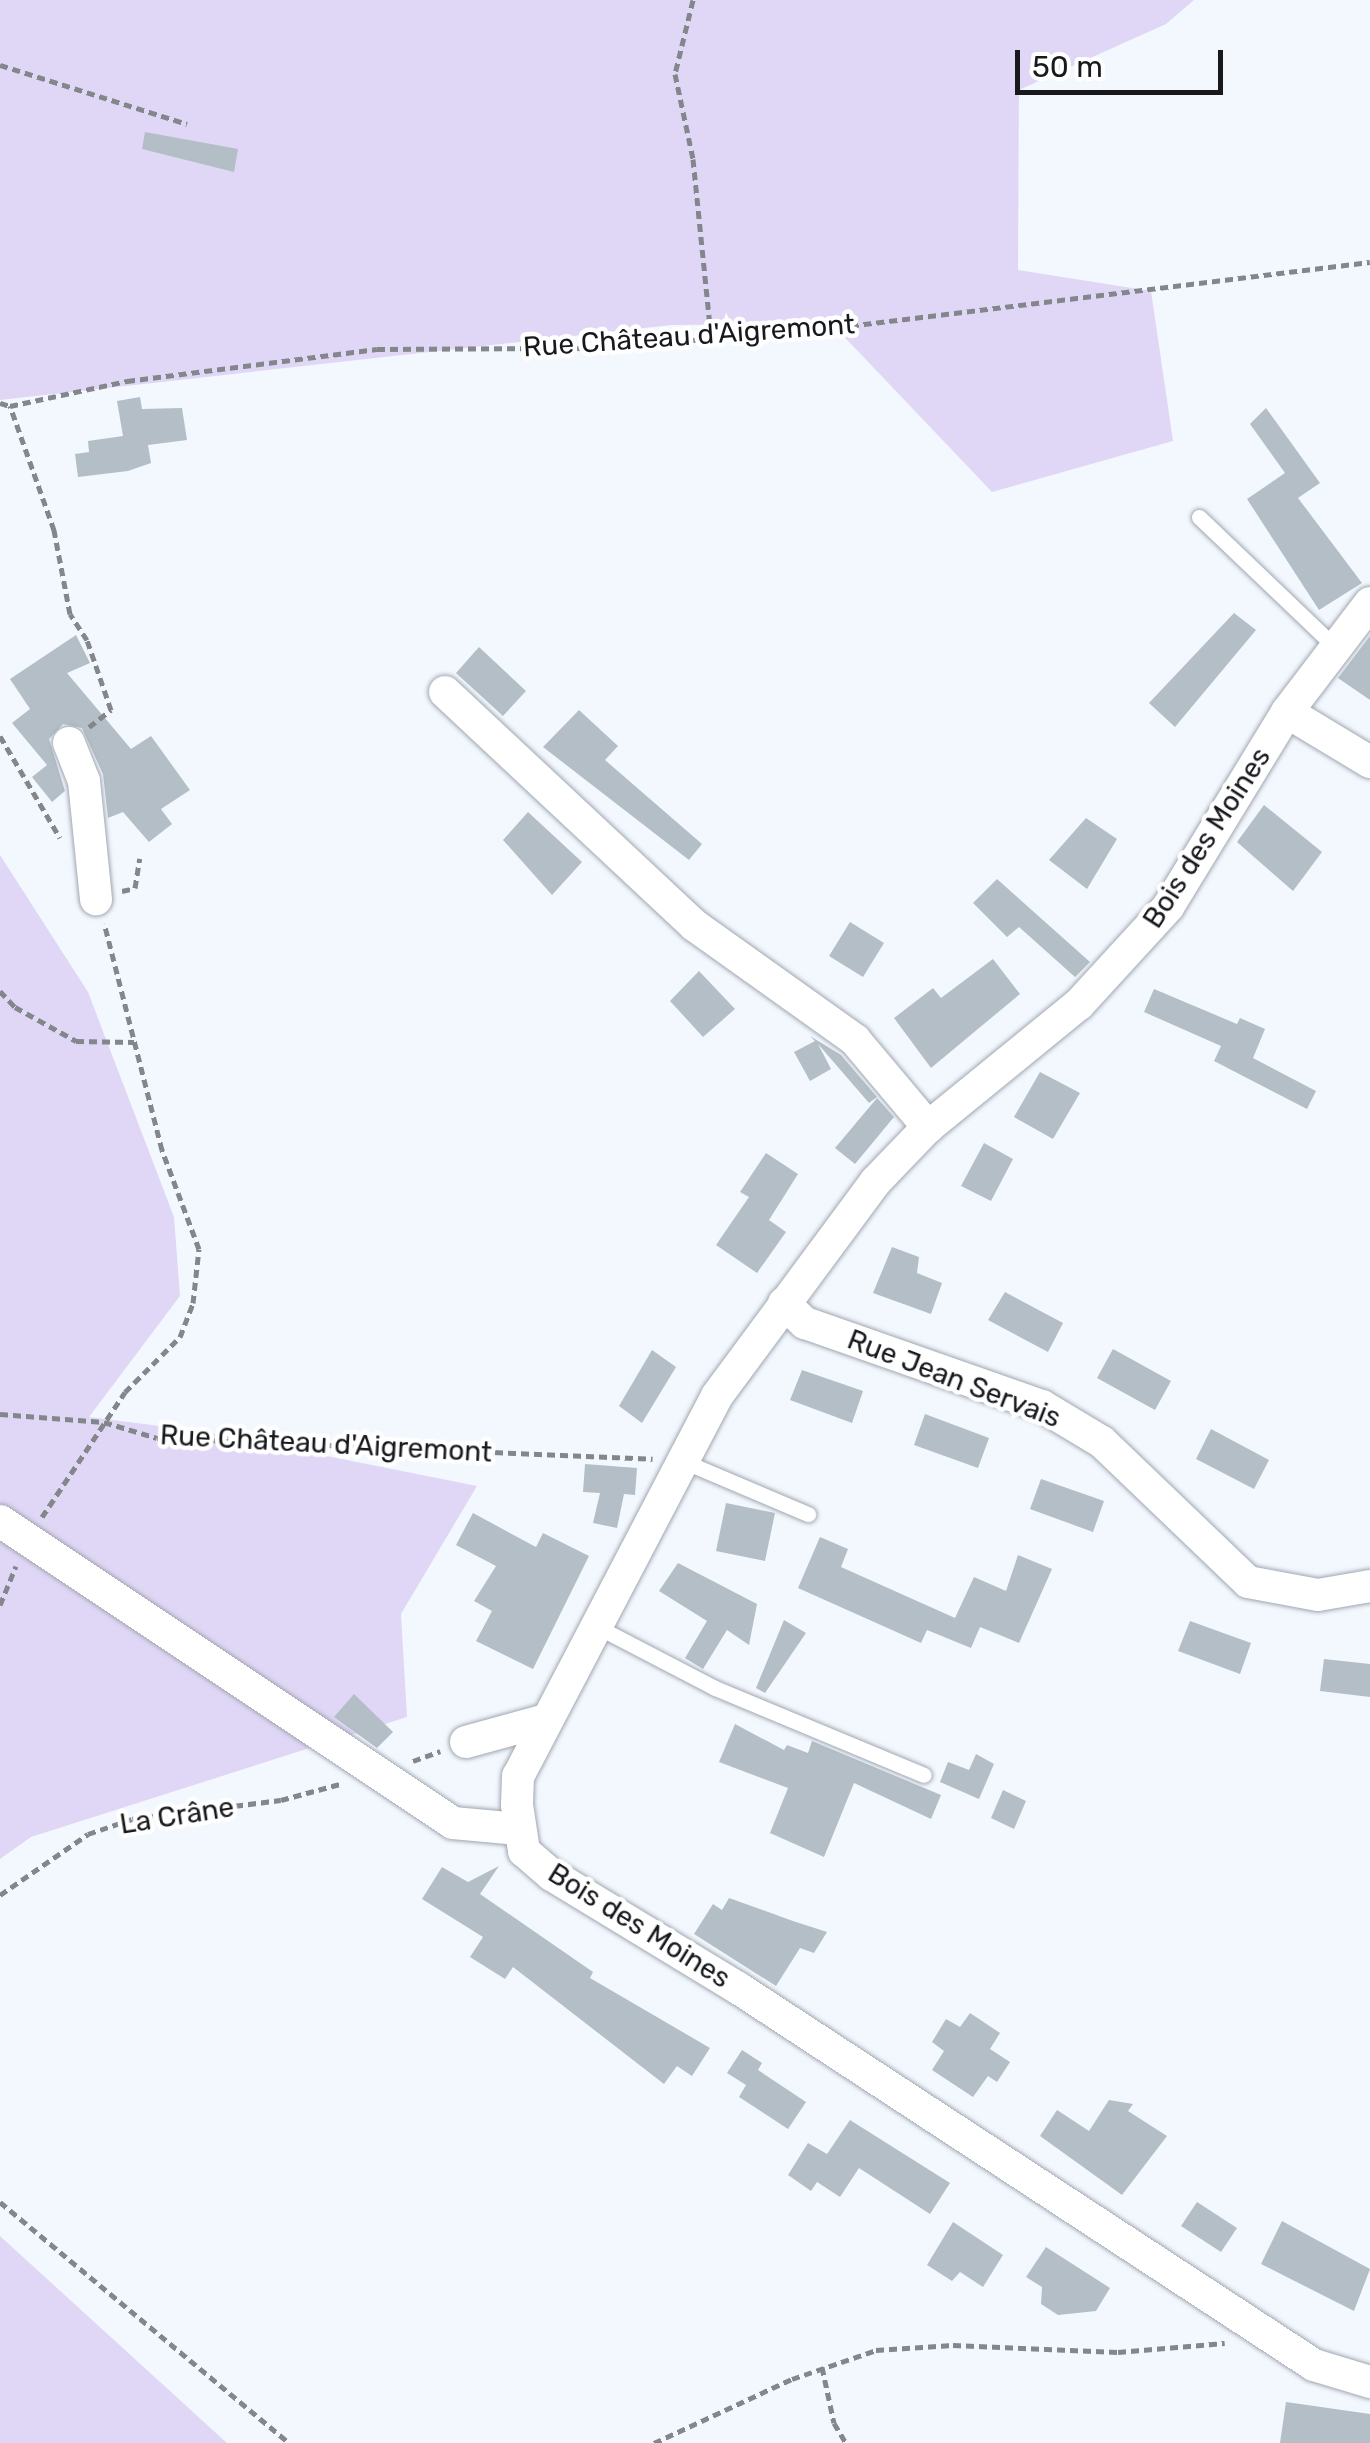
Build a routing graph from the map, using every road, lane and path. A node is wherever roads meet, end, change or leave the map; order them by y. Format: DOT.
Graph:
graph roads {
  1 [pos="693,0"];
  2 [pos="0,65"];
  3 [pos="187,124"];
  4 [pos="1370,262"];
  5 [pos="711,336"];
  6 [pos="0,403"];
  7 [pos="10,406"];
  8 [pos="1198,517"];
  9 [pos="1370,604"];
  10 [pos="1334,646"];
  11 [pos="444,692"];
  12 [pos="1287,712"];
  13 [pos="105,715"];
  14 [pos="0,736"];
  15 [pos="69,743"];
  16 [pos="1370,762"];
  17 [pos="67,850"];
  18 [pos="96,900"];
  19 [pos="0,991"];
  20 [pos="134,1042"];
  21 [pos="928,1127"];
  22 [pos="784,1302"];
  23 [pos="0,1414"];
  24 [pos="104,1422"];
  25 [pos="681,1460"];
  26 [pos="808,1514"];
  27 [pos="14,1530"];
  28 [pos="1370,1586"];
  29 [pos="0,1605"];
  30 [pos="596,1626"];
  31 [pos="546,1720"];
  32 [pos="466,1742"];
  33 [pos="372,1775"];
  34 [pos="924,1775"];
  35 [pos="519,1829"];
  36 [pos="0,1895"];
  37 [pos="0,2202"];
  38 [pos="1260,2330"];
  39 [pos="822,2367"];
  40 [pos="1370,2382"];
  41 [pos="289,2443"];
  42 [pos="654,2443"];
  43 [pos="846,2443"];
  1 -- 5 [label="path"];
  2 -- 3 [label="path"];
  4 -- 5 [label="path, Rue Château d'Aigremont"];
  5 -- 7 [label="path, Rue Château d'Aigremont"];
  6 -- 7 [label="path"];
  7 -- 13 [label="path"];
  8 -- 10 [label="lane"];
  9 -- 10 [label="street, Bois des Moines"];
  10 -- 12 [label="street, Bois des Moines"];
  11 -- 21 [label="street"];
  12 -- 16 [label="street"];
  12 -- 21 [label="street, Bois des Moines"];
  14 -- 17 [label="path"];
  15 -- 18 [label="street"];
  18 -- 20 [label="path"];
  19 -- 20 [label="path"];
  20 -- 24 [label="path"];
  21 -- 22 [label="street, Bois des Moines"];
  22 -- 25 [label="street, Bois des Moines"];
  22 -- 28 [label="street, Rue Jean Servais"];
  23 -- 24 [label="path, Rue Château d'Aigremont"];
  24 -- 25 [label="path, Rue Château d'Aigremont"];
  24 -- 27 [label="path"];
  25 -- 26 [label="lane"];
  25 -- 30 [label="street, Bois des Moines"];
  27 -- 29 [label="path"];
  27 -- 33 [label="street"];
  30 -- 31 [label="street, Bois des Moines"];
  30 -- 34 [label="lane"];
  31 -- 32 [label="street"];
  31 -- 35 [label="street, Bois des Moines"];
  32 -- 33 [label="path, La Crâne"];
  33 -- 35 [label="street"];
  33 -- 36 [label="path, La Crâne"];
  35 -- 38 [label="street, Bois des Moines"];
  37 -- 41 [label="path"];
  38 -- 39 [label="path"];
  38 -- 40 [label="street, Bois des Moines"];
  39 -- 42 [label="path"];
  39 -- 43 [label="path"];
}
